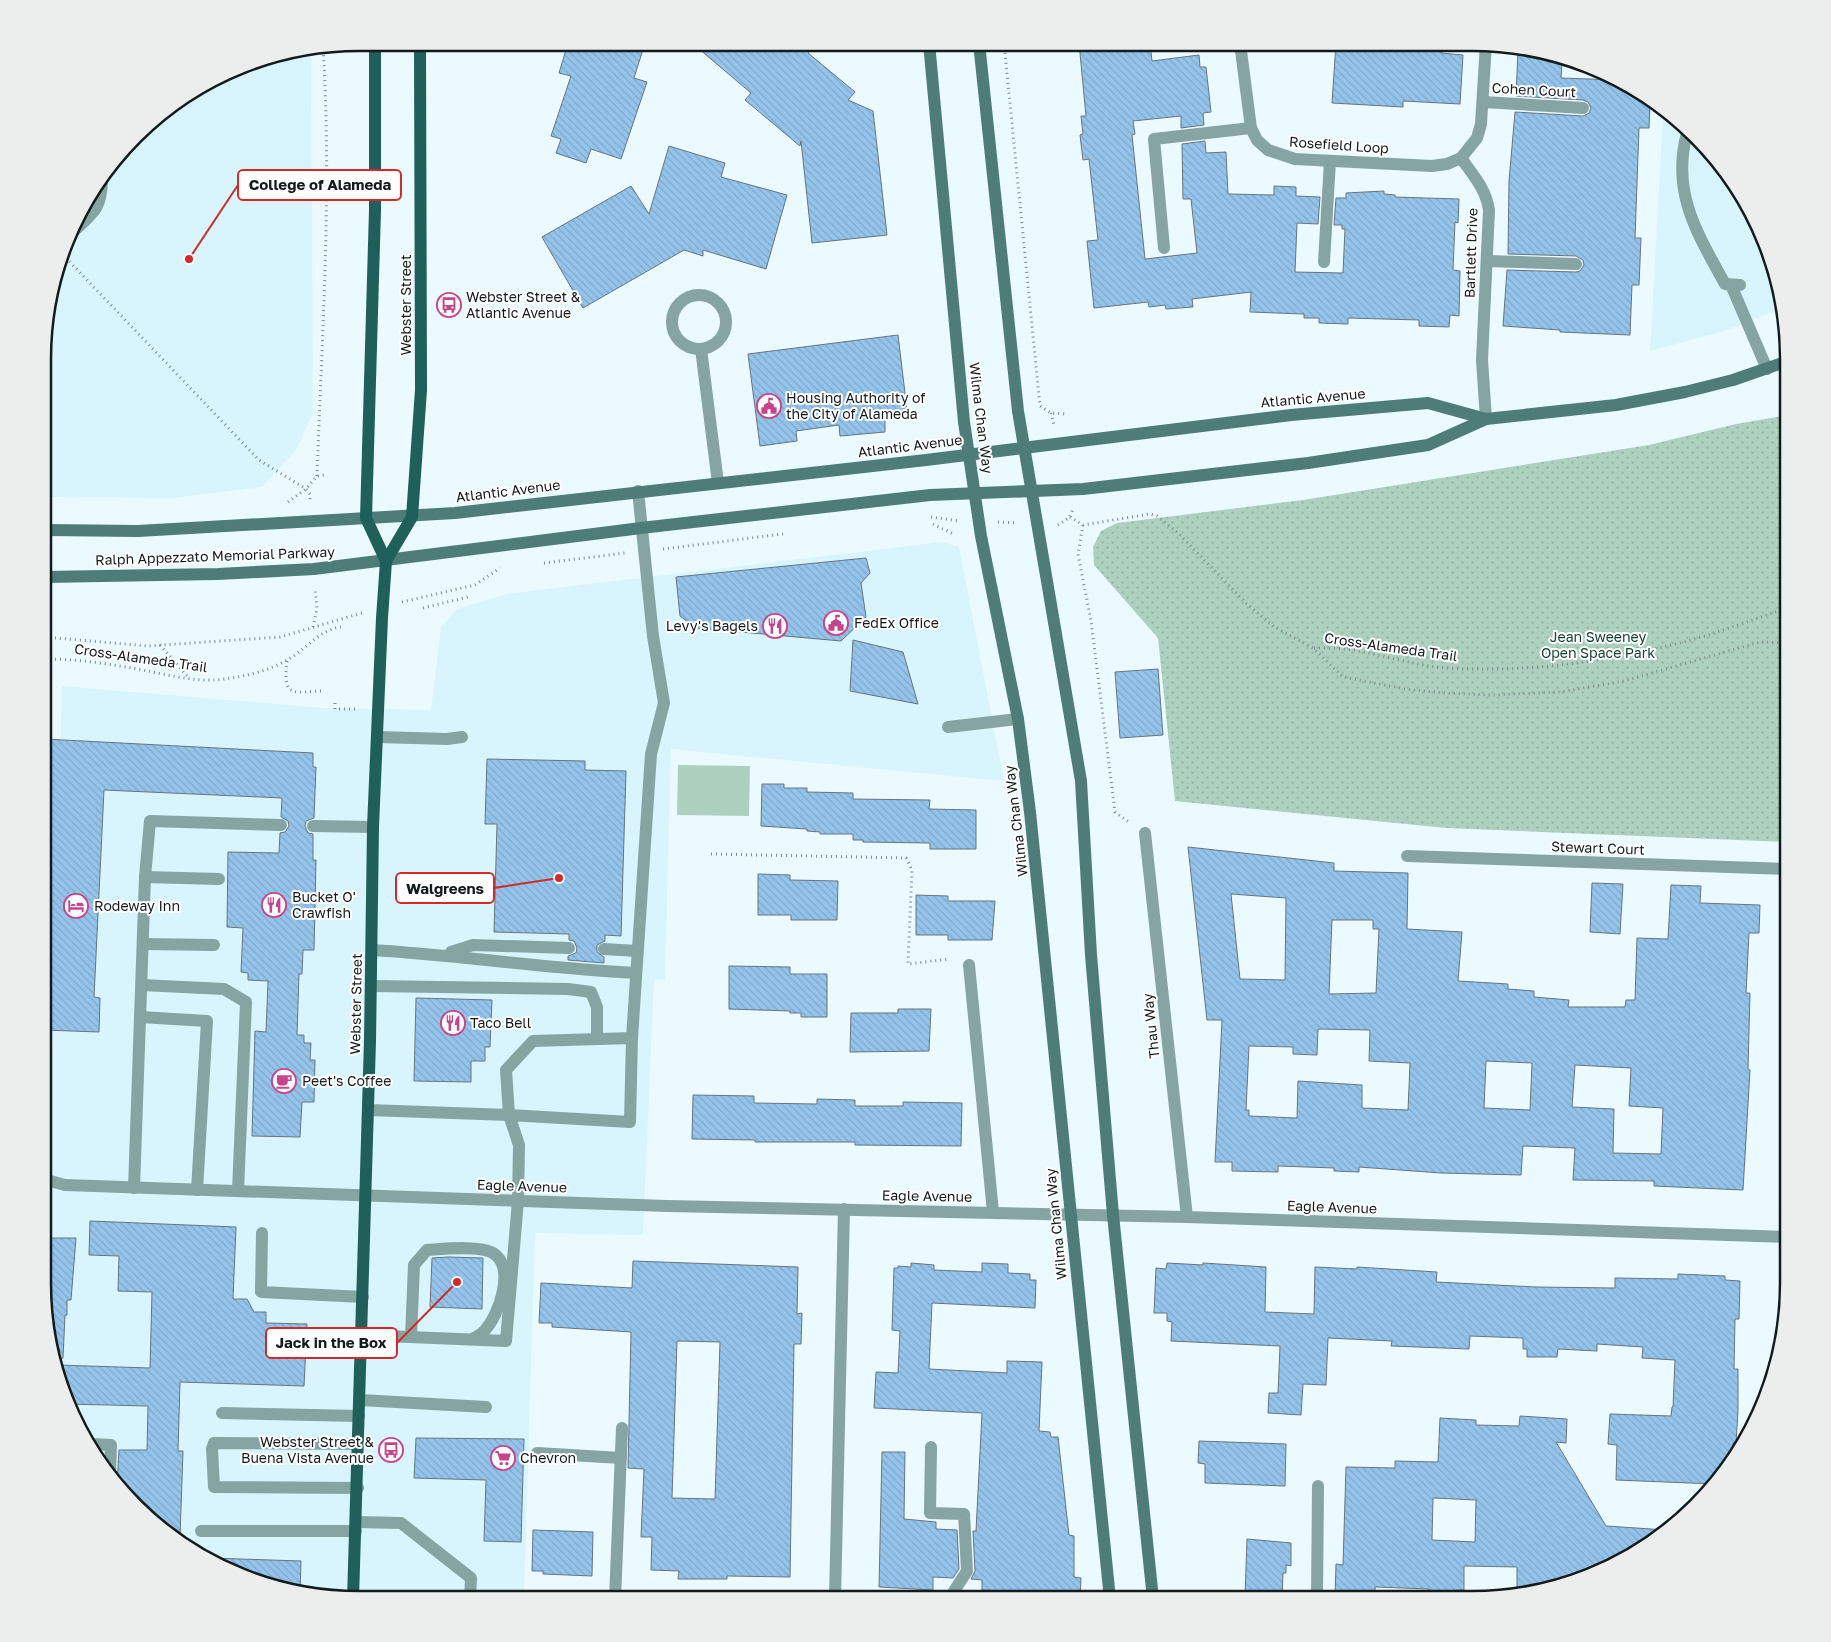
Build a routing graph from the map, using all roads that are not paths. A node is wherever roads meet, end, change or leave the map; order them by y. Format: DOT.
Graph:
graph roads {
  1 [pos="375,51"];
  2 [pos="420,51"];
  3 [pos="930,51"];
  4 [pos="980,51"];
  5 [pos="1241,51"];
  6 [pos="1486,52"];
  7 [pos="1483,102"];
  8 [pos="1583,108"];
  9 [pos="1251,128"];
  10 [pos="1686,137"];
  11 [pos="1461,158"];
  12 [pos="1330,161"];
  13 [pos="101,191"];
  14 [pos="82,224"];
  15 [pos="1164,248"];
  16 [pos="1487,261"];
  17 [pos="1324,262"];
  18 [pos="1576,264"];
  19 [pos="701,349"];
  20 [pos="1780,364"];
  21 [pos="1767,369"];
  22 [pos="1486,419"];
  23 [pos="1024,447"];
  24 [pos="969,454"];
  25 [pos="718,484"];
  26 [pos="638,491"];
  27 [pos="1032,491"];
  28 [pos="975,493"];
  29 [pos="412,516"];
  30 [pos="366,518"];
  31 [pos="641,528"];
  32 [pos="51,530"];
  33 [pos="386,561"];
  34 [pos="51,576"];
  35 [pos="1018,719"];
  36 [pos="948,727"];
  37 [pos="462,737"];
  38 [pos="378,738"];
  39 [pos="281,825"];
  40 [pos="313,826"];
  41 [pos="373,827"];
  42 [pos="1145,833"];
  43 [pos="1407,856"];
  44 [pos="1780,870"];
  45 [pos="145,877"];
  46 [pos="219,879"];
  47 [pos="143,944"];
  48 [pos="214,946"];
  49 [pos="569,948"];
  50 [pos="372,950"];
  51 [pos="604,950"];
  52 [pos="637,951"];
  53 [pos="446,954"];
  54 [pos="969,965"];
  55 [pos="636,973"];
  56 [pos="142,985"];
  57 [pos="371,986"];
  58 [pos="140,1018"];
  59 [pos="632,1038"];
  60 [pos="597,1039"];
  61 [pos="368,1110"];
  62 [pos="509,1114"];
  63 [pos="51,1181"];
  64 [pos="134,1188"];
  65 [pos="197,1190"];
  66 [pos="238,1192"];
  67 [pos="366,1196"];
  68 [pos="518,1201"];
  69 [pos="844,1209"];
  70 [pos="993,1212"];
  71 [pos="1070,1214"];
  72 [pos="1113,1215"];
  73 [pos="1187,1216"];
  74 [pos="262,1233"];
  75 [pos="1780,1237"];
  76 [pos="363,1297"];
  77 [pos="362,1335"];
  78 [pos="411,1337"];
  79 [pos="472,1340"];
  80 [pos="360,1400"];
  81 [pos="486,1407"];
  82 [pos="222,1413"];
  83 [pos="360,1416"];
  84 [pos="622,1428"];
  85 [pos="97,1444"];
  86 [pos="359,1444"];
  87 [pos="931,1447"];
  88 [pos="537,1453"];
  89 [pos="621,1458"];
  90 [pos="110,1464"];
  91 [pos="1318,1486"];
  92 [pos="358,1488"];
  93 [pos="356,1526"];
  94 [pos="201,1531"];
  95 [pos="353,1591"];
  96 [pos="470,1591"];
  97 [pos="615,1591"];
  98 [pos="835,1591"];
  99 [pos="954,1591"];
  100 [pos="1109,1591"];
  101 [pos="1152,1591"];
  102 [pos="1316,1591"];
  1 -- 30 [label="main road, Webster Street"];
  2 -- 29 [label="main road, Webster Street"];
  3 -- 24 [label="street, Wilma Chan Way"];
  4 -- 23 [label="street"];
  5 -- 9 [label="street, Rosefield Loop"];
  6 -- 7 [label="street"];
  7 -- 8 [label="street, Cohen Court"];
  7 -- 11 [label="street"];
  9 -- 12 [label="street, Rosefield Loop"];
  9 -- 15 [label="street"];
  10 -- 21 [label="street"];
  11 -- 12 [label="street, Rosefield Loop"];
  11 -- 16 [label="street, Bartlett Drive"];
  12 -- 17 [label="street"];
  13 -- 14 [label="street"];
  16 -- 18 [label="street"];
  16 -- 22 [label="street, Bartlett Drive"];
  19 -- 19 [label="street"];
  19 -- 25 [label="street"];
  20 -- 21 [label="street, Atlantic Avenue"];
  21 -- 22 [label="street, Atlantic Avenue"];
  22 -- 23 [label="street, Atlantic Avenue"];
  22 -- 27 [label="street, Atlantic Avenue"];
  23 -- 24 [label="street, Atlantic Avenue"];
  23 -- 27 [label="street"];
  24 -- 25 [label="street, Atlantic Avenue"];
  24 -- 28 [label="street, Wilma Chan Way"];
  25 -- 26 [label="street, Atlantic Avenue"];
  26 -- 29 [label="street, Atlantic Avenue"];
  26 -- 31 [label="street"];
  27 -- 28 [label="street, Atlantic Avenue"];
  27 -- 72 [label="street"];
  28 -- 31 [label="street, Atlantic Avenue"];
  28 -- 35 [label="street, Wilma Chan Way"];
  29 -- 30 [label="street, Atlantic Avenue"];
  29 -- 33 [label="main road, Webster Street"];
  30 -- 32 [label="street, Ralph Appezzato Memorial Parkway"];
  30 -- 33 [label="main road, Webster Street"];
  31 -- 33 [label="street, Atlantic Avenue"];
  31 -- 52 [label="street"];
  33 -- 34 [label="street, Ralph Appezzato Memorial Parkway"];
  33 -- 38 [label="main road, Webster Street"];
  35 -- 36 [label="street"];
  35 -- 71 [label="street, Wilma Chan Way"];
  37 -- 38 [label="street"];
  38 -- 41 [label="main road, Webster Street"];
  39 -- 45 [label="street"];
  40 -- 41 [label="street"];
  41 -- 50 [label="main road, Webster Street"];
  42 -- 73 [label="street, Thau Way"];
  43 -- 44 [label="street, Stewart Court"];
  45 -- 46 [label="street"];
  45 -- 47 [label="street"];
  47 -- 48 [label="street"];
  47 -- 56 [label="street"];
  49 -- 53 [label="street"];
  50 -- 53 [label="street"];
  50 -- 57 [label="main road, Webster Street"];
  51 -- 52 [label="street"];
  52 -- 55 [label="street"];
  53 -- 55 [label="street"];
  54 -- 70 [label="street"];
  55 -- 59 [label="street"];
  56 -- 58 [label="street"];
  56 -- 66 [label="street"];
  57 -- 60 [label="street"];
  57 -- 61 [label="main road, Webster Street"];
  58 -- 64 [label="street"];
  58 -- 65 [label="street"];
  59 -- 60 [label="street"];
  59 -- 62 [label="street"];
  60 -- 62 [label="street"];
  61 -- 62 [label="street"];
  61 -- 67 [label="main road, Webster Street"];
  62 -- 68 [label="street"];
  63 -- 64 [label="street, Eagle Avenue"];
  64 -- 65 [label="street, Eagle Avenue"];
  65 -- 66 [label="street, Eagle Avenue"];
  66 -- 67 [label="street, Eagle Avenue"];
  67 -- 68 [label="street, Eagle Avenue"];
  67 -- 76 [label="main road, Webster Street"];
  68 -- 69 [label="street, Eagle Avenue"];
  68 -- 79 [label="street"];
  69 -- 70 [label="street, Eagle Avenue"];
  69 -- 98 [label="street"];
  70 -- 71 [label="street, Eagle Avenue"];
  71 -- 72 [label="street, Eagle Avenue"];
  71 -- 100 [label="street, Wilma Chan Way"];
  72 -- 73 [label="street, Eagle Avenue"];
  72 -- 101 [label="street"];
  73 -- 75 [label="street, Eagle Avenue"];
  74 -- 76 [label="street"];
  76 -- 77 [label="main road, Webster Street"];
  77 -- 78 [label="street"];
  77 -- 80 [label="main road, Webster Street"];
  78 -- 79 [label="street"];
  78 -- 79 [label="street"];
  80 -- 81 [label="street"];
  80 -- 83 [label="main road, Webster Street"];
  82 -- 83 [label="street"];
  83 -- 86 [label="main road, Webster Street"];
  84 -- 89 [label="street"];
  85 -- 90 [label="street"];
  86 -- 92 [label="main road, Webster Street"];
  86 -- 92 [label="street"];
  87 -- 99 [label="street"];
  88 -- 89 [label="street"];
  89 -- 97 [label="street"];
  91 -- 102 [label="street"];
  92 -- 93 [label="main road, Webster Street"];
  93 -- 94 [label="street"];
  93 -- 95 [label="main road, Webster Street"];
  93 -- 96 [label="street"];
}
